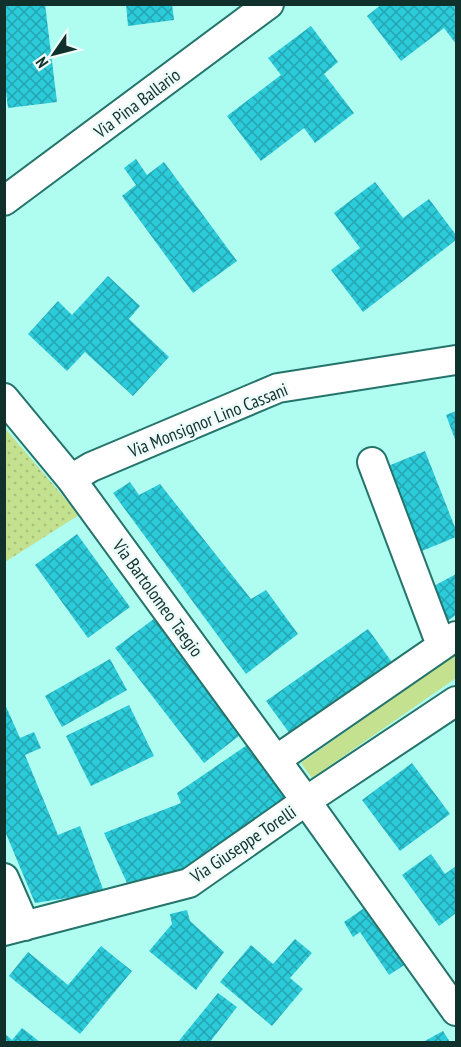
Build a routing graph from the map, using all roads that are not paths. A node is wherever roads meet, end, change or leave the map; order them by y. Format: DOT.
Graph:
graph roads {
  1 [pos="268,4"];
  2 [pos="4,201"];
  3 [pos="456,360"];
  4 [pos="4,398"];
  5 [pos="372,462"];
  6 [pos="71,479"];
  7 [pos="449,641"];
  8 [pos="456,701"];
  9 [pos="276,760"];
  10 [pos="306,801"];
  11 [pos="4,878"];
  12 [pos="15,928"];
  13 [pos="456,1011"];
  1 -- 2 [label="street, Via Pina Ballario"];
  3 -- 6 [label="street, Via Monsignor Lino Cassani"];
  4 -- 6 [label="street, Via Bartolomeo Taegio"];
  5 -- 7 [label="street"];
  6 -- 9 [label="street, Via Bartolomeo Taegio"];
  7 -- 9 [label="street"];
  8 -- 10 [label="street, Via Giuseppe Torelli"];
  9 -- 10 [label="street, Via Bartolomeo Taegio"];
  10 -- 12 [label="street, Via Giuseppe Torelli"];
  10 -- 13 [label="street, Via Bartolomeo Taegio"];
  11 -- 12 [label="street"];
}
